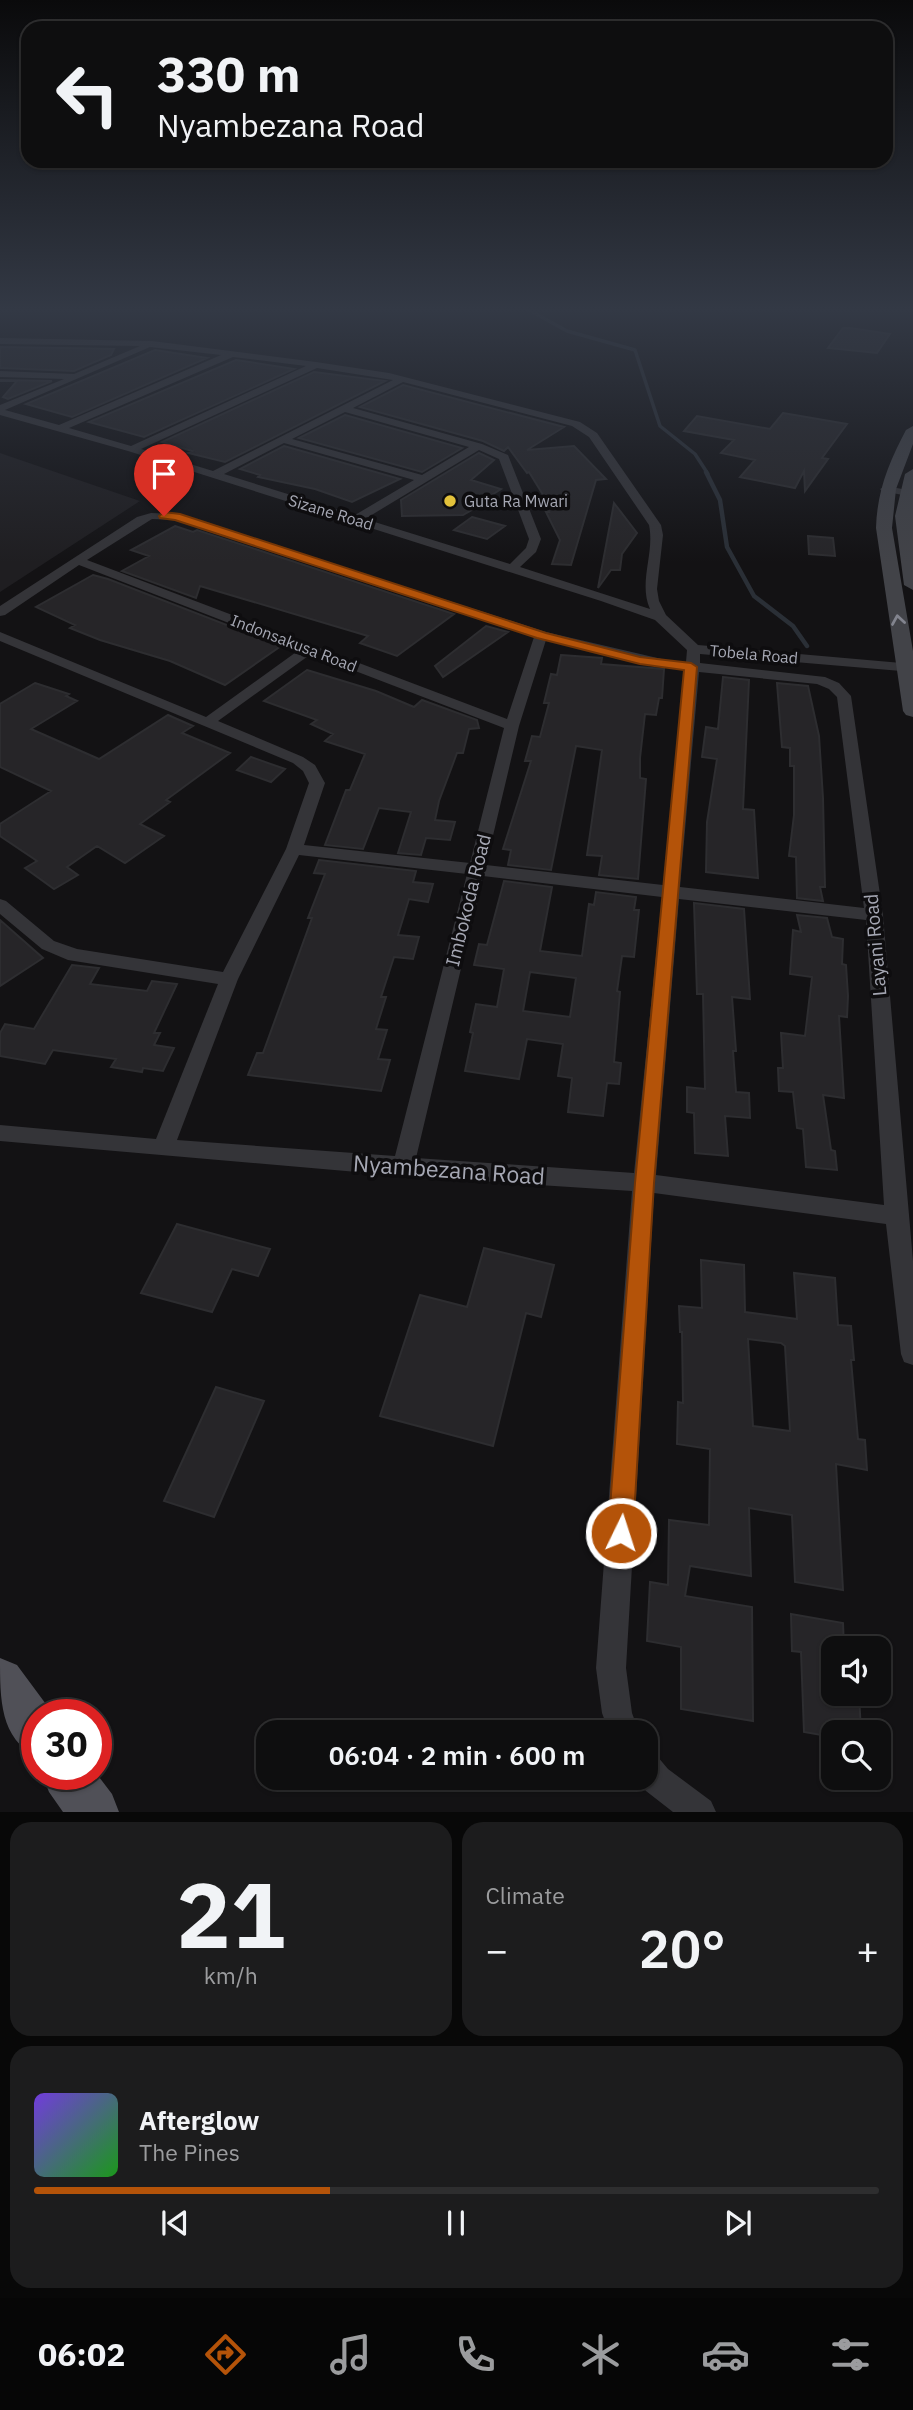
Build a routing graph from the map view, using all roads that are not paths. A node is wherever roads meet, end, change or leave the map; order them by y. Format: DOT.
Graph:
graph roads {
  1 [pos="37,395"];
  2 [pos="139,395"];
  3 [pos="251,395"];
  4 [pos="370,395"];
  5 [pos="460,395"];
  6 [pos="342,408"];
  7 [pos="0,411"];
  8 [pos="61,428"];
  9 [pos="281,439"];
  10 [pos="910,440"];
  11 [pos="478,446"];
  12 [pos="132,449"];
  13 [pos="913,474"];
  14 [pos="212,476"];
  15 [pos="422,479"];
  16 [pos="886,489"];
  17 [pos="909,494"];
  18 [pos="355,520"];
  19 [pos="77,560"];
  20 [pos="512,569"];
  21 [pos="913,585"];
  22 [pos="0,612"];
  23 [pos="660,617"];
  24 [pos="541,635"];
  25 [pos="0,636"];
  26 [pos="309,649"];
  27 [pos="692,658"];
  28 [pos="909,668"];
  29 [pos="913,711"];
  30 [pos="208,722"];
  31 [pos="512,726"];
  32 [pos="294,849"];
  33 [pos="475,869"];
  34 [pos="670,890"];
  35 [pos="0,905"];
  36 [pos="874,915"];
  37 [pos="229,979"];
  38 [pos="0,1133"];
  39 [pos="163,1148"];
  40 [pos="403,1167"];
  41 [pos="645,1183"];
  42 [pos="896,1216"];
  43 [pos="913,1354"];
  44 [pos="0,1682"];
  45 [pos="21,1711"];
  46 [pos="620,1720"];
  47 [pos="658,1781"];
  48 [pos="79,1790"];
  49 [pos="94,1811"];
  50 [pos="699,1811"];
  1 -- 7 [label="street"];
  2 -- 8 [label="street"];
  3 -- 12 [label="street"];
  4 -- 6 [label="street"];
  5 -- 23 [label="street"];
  6 -- 9 [label="street"];
  6 -- 11 [label="street"];
  7 -- 8 [label="street, Sizane Road"];
  8 -- 12 [label="street, Sizane Road"];
  9 -- 14 [label="street"];
  9 -- 15 [label="street"];
  10 -- 16 [label="street"];
  11 -- 15 [label="street"];
  11 -- 20 [label="street"];
  12 -- 14 [label="street, Sizane Road"];
  13 -- 17 [label="street"];
  14 -- 18 [label="street, Sizane Road"];
  15 -- 18 [label="street"];
  16 -- 17 [label="street"];
  28 -- 16 [label="street, one-way"];
  17 -- 21 [label="street"];
  18 -- 20 [label="street, Sizane Road"];
  19 -- 22 [label="street"];
  19 -- 24 [label="street"];
  19 -- 26 [label="street, Indonsakusa Road"];
  20 -- 23 [label="street, Sizane Road"];
  23 -- 27 [label="street, Tobela Road"];
  24 -- 27 [label="street"];
  24 -- 31 [label="street, Imbokoda Road"];
  25 -- 30 [label="street"];
  26 -- 30 [label="street"];
  26 -- 31 [label="street, Indonsakusa Road"];
  27 -- 28 [label="street, Tobela Road"];
  27 -- 34 [label="street"];
  27 -- 36 [label="street, Layani Road"];
  28 -- 29 [label="street"];
  30 -- 32 [label="street"];
  31 -- 33 [label="street, Imbokoda Road"];
  32 -- 33 [label="street"];
  32 -- 37 [label="street"];
  33 -- 34 [label="street"];
  33 -- 40 [label="street, Imbokoda Road"];
  34 -- 36 [label="street"];
  34 -- 41 [label="street"];
  35 -- 37 [label="street"];
  36 -- 42 [label="street, Layani Road"];
  37 -- 39 [label="street"];
  38 -- 39 [label="street, Nyambezana Road"];
  39 -- 40 [label="street, Nyambezana Road"];
  40 -- 41 [label="street, Nyambezana Road"];
  41 -- 42 [label="street, Nyambezana Road"];
  41 -- 46 [label="street"];
  42 -- 43 [label="street, Layani Road"];
  44 -- 45 [label="main road"];
  47 -- 50 [label="street"];
  48 -- 49 [label="main road"];
}
